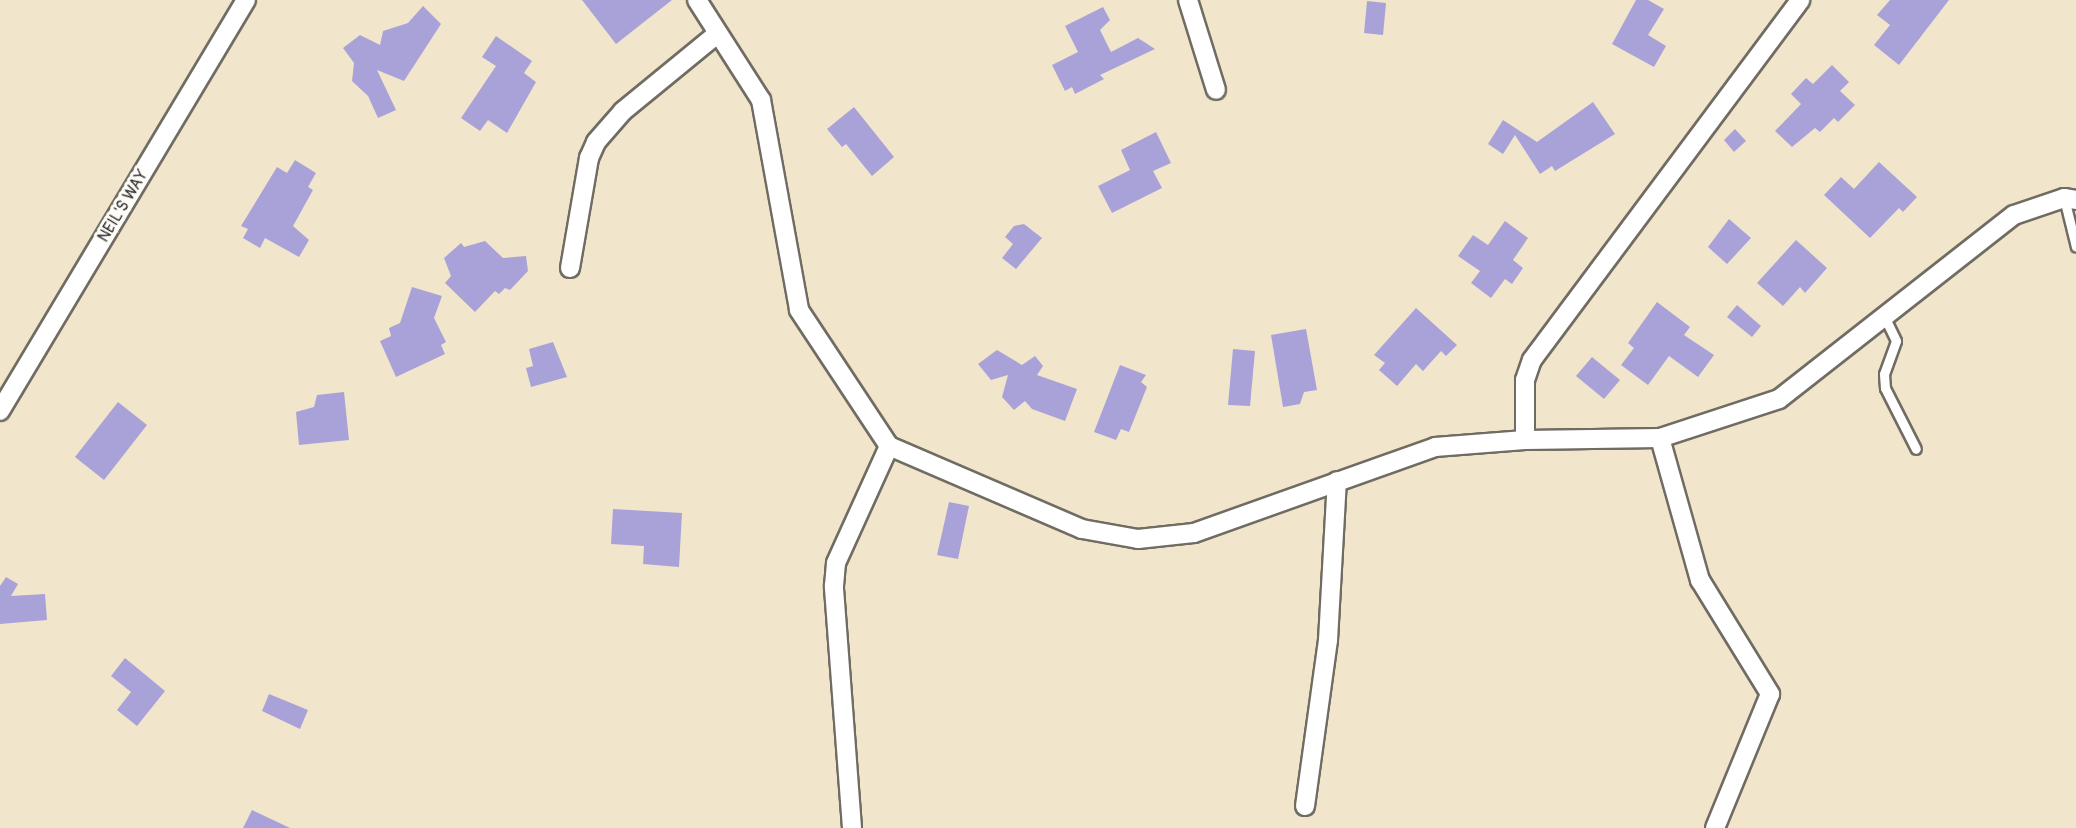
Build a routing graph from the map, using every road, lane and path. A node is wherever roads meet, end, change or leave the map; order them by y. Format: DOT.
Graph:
graph roads {
  1 [pos="246,0"];
  2 [pos="697,0"];
  3 [pos="1188,0"];
  4 [pos="1800,0"];
  5 [pos="717,34"];
  6 [pos="1216,90"];
  7 [pos="2070,199"];
  8 [pos="2076,247"];
  9 [pos="570,268"];
  10 [pos="1885,318"];
  11 [pos="0,411"];
  12 [pos="1660,438"];
  13 [pos="1525,440"];
  14 [pos="889,446"];
  15 [pos="1916,449"];
  16 [pos="1337,481"];
  17 [pos="1305,806"];
  18 [pos="852,828"];
  19 [pos="1715,828"];
  1 -- 11 [label="street, NEIL'S WAY"];
  2 -- 5 [label="street"];
  3 -- 6 [label="street"];
  4 -- 13 [label="street"];
  5 -- 9 [label="street"];
  5 -- 14 [label="street"];
  7 -- 8 [label="lane"];
  7 -- 10 [label="street"];
  10 -- 12 [label="street"];
  10 -- 15 [label="lane"];
  12 -- 13 [label="street"];
  12 -- 19 [label="street"];
  13 -- 16 [label="street"];
  14 -- 16 [label="street"];
  14 -- 18 [label="street"];
  16 -- 17 [label="street"];
}
